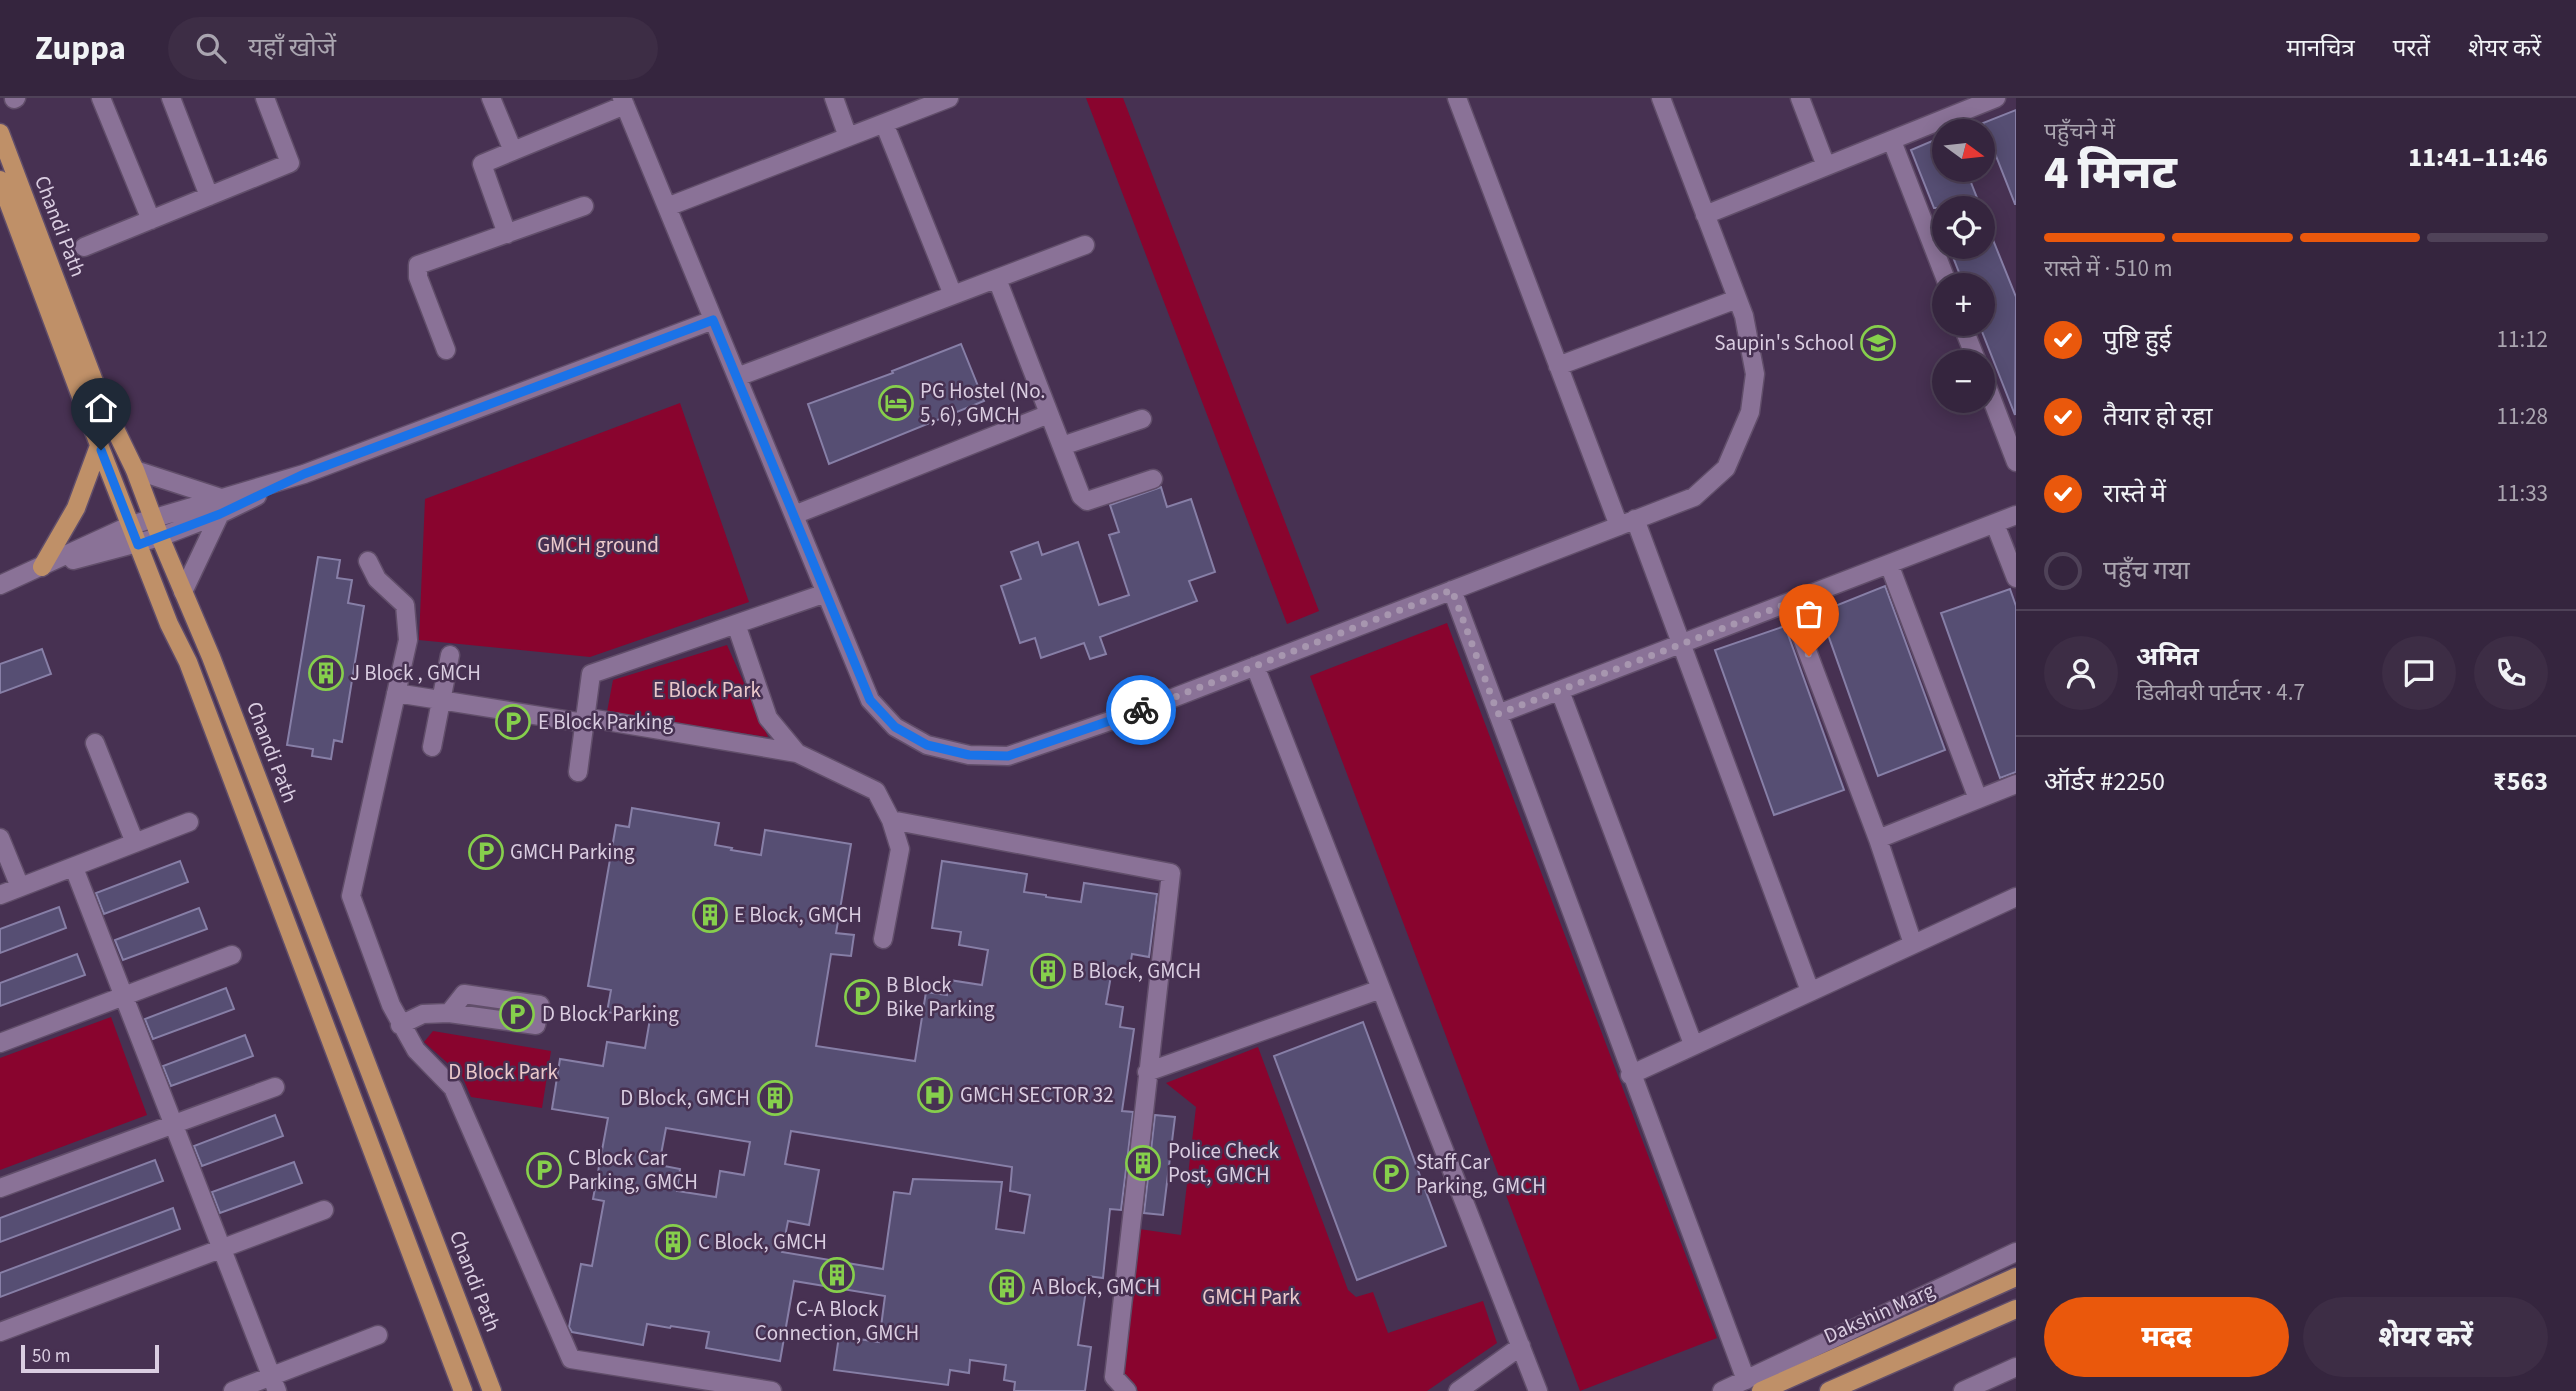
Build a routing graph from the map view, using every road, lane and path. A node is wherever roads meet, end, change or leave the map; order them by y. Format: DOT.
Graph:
graph roads {
  1 [pos="101,98"];
  2 [pos="171,98"];
  3 [pos="265,98"];
  4 [pos="491,98"];
  5 [pos="834,98"];
  6 [pos="949,98"];
  7 [pos="1457,98"];
  8 [pos="1661,98"];
  9 [pos="1800,98"];
  10 [pos="1996,98"];
  11 [pos="624,101"];
  12 [pos="1970,103"];
  13 [pos="884,123"];
  14 [pos="0,133"];
  15 [pos="848,137"];
  16 [pos="1892,141"];
  17 [pos="513,151"];
  18 [pos="1826,166"];
  19 [pos="0,180"];
  20 [pos="209,196"];
  21 [pos="584,206"];
  22 [pos="667,207"];
  23 [pos="1705,215"];
  24 [pos="151,220"];
  25 [pos="507,234"];
  26 [pos="1085,245"];
  27 [pos="84,247"];
  28 [pos="1943,273"];
  29 [pos="997,279"];
  30 [pos="953,295"];
  31 [pos="1737,299"];
  32 [pos="713,320"];
  33 [pos="446,350"];
  34 [pos="1558,366"];
  35 [pos="737,377"];
  36 [pos="1995,407"];
  37 [pos="1049,414"];
  38 [pos="1142,419"];
  39 [pos="99,446"];
  40 [pos="1062,446"];
  41 [pos="2016,462"];
  42 [pos="135,470"];
  43 [pos="1153,480"];
  44 [pos="220,506"];
  45 [pos="794,515"];
  46 [pos="2016,515"];
  47 [pos="152,518"];
  48 [pos="1627,522"];
  49 [pos="131,524"];
  50 [pos="1995,524"];
  51 [pos="160,537"];
  52 [pos="138,545"];
  53 [pos="368,561"];
  54 [pos="1889,564"];
  55 [pos="42,567"];
  56 [pos="2016,578"];
  57 [pos="0,585"];
  58 [pos="1452,590"];
  59 [pos="183,592"];
  60 [pos="825,593"];
  61 [pos="1789,603"];
  62 [pos="736,624"];
  63 [pos="1681,644"];
  64 [pos="450,655"];
  65 [pos="1255,666"];
  66 [pos="1560,691"];
  67 [pos="396,693"];
  68 [pos="442,700"];
  69 [pos="1498,714"];
  70 [pos="583,723"];
  71 [pos="95,743"];
  72 [pos="432,747"];
  73 [pos="797,753"];
  74 [pos="579,772"];
  75 [pos="2016,784"];
  76 [pos="1978,799"];
  77 [pos="891,820"];
  78 [pos="189,822"];
  79 [pos="0,838"];
  80 [pos="1878,839"];
  81 [pos="135,843"];
  82 [pos="74,868"];
  83 [pos="20,887"];
  84 [pos="0,895"];
  85 [pos="2016,897"];
  86 [pos="883,939"];
  87 [pos="1913,944"];
  88 [pos="232,956"];
  89 [pos="1381,989"];
  90 [pos="1810,991"];
  91 [pos="124,996"];
  92 [pos="449,1013"];
  93 [pos="400,1025"];
  94 [pos="0,1043"];
  95 [pos="1693,1044"];
  96 [pos="1147,1072"];
  97 [pos="1630,1075"];
  98 [pos="275,1087"];
  99 [pos="173,1125"];
  100 [pos="0,1188"];
  101 [pos="324,1210"];
  102 [pos="221,1248"];
  103 [pos="2016,1252"];
  104 [pos="2016,1277"];
  105 [pos="2016,1309"];
  106 [pos="0,1332"];
  107 [pos="378,1335"];
  108 [pos="1521,1346"];
  109 [pos="2016,1367"];
  110 [pos="1745,1380"];
  111 [pos="274,1384"];
  112 [pos="233,1391"];
  113 [pos="463,1391"];
  114 [pos="492,1391"];
  115 [pos="772,1391"];
  116 [pos="1127,1391"];
  117 [pos="1458,1391"];
  118 [pos="1538,1391"];
  119 [pos="1722,1391"];
  120 [pos="1760,1391"];
  121 [pos="1829,1391"];
  122 [pos="1963,1391"];
  1 -- 24 [label="street"];
  2 -- 20 [label="street"];
  3 -- 20 [label="street"];
  4 -- 17 [label="street"];
  5 -- 15 [label="street"];
  6 -- 13 [label="street"];
  7 -- 34 [label="street"];
  8 -- 23 [label="street"];
  9 -- 18 [label="street"];
  10 -- 12 [label="street"];
  11 -- 17 [label="street"];
  11 -- 22 [label="street"];
  12 -- 16 [label="street"];
  13 -- 15 [label="street"];
  13 -- 30 [label="street"];
  14 -- 42 [label="main road, Chandi Path"];
  15 -- 22 [label="street"];
  16 -- 18 [label="street"];
  16 -- 28 [label="street"];
  17 -- 25 [label="street"];
  18 -- 23 [label="street"];
  19 -- 39 [label="main road, Chandi Path"];
  20 -- 24 [label="street"];
  21 -- 25 [label="street"];
  22 -- 32 [label="street"];
  23 -- 31 [label="street"];
  24 -- 27 [label="street"];
  25 -- 33 [label="street"];
  26 -- 29 [label="street"];
  29 -- 30 [label="street"];
  29 -- 37 [label="street"];
  30 -- 35 [label="street"];
  31 -- 34 [label="street"];
  31 -- 48 [label="street"];
  32 -- 35 [label="street"];
  32 -- 44 [label="street"];
  34 -- 48 [label="street"];
  35 -- 45 [label="street"];
  36 -- 41 [label="street"];
  37 -- 40 [label="street"];
  37 -- 45 [label="street"];
  38 -- 40 [label="street"];
  39 -- 49 [label="main road, Chandi Path"];
  39 -- 55 [label="main road"];
  40 -- 43 [label="street"];
  42 -- 44 [label="street"];
  42 -- 47 [label="main road, Chandi Path"];
  44 -- 47 [label="street"];
  44 -- 51 [label="street"];
  44 -- 59 [label="street"];
  45 -- 60 [label="street"];
  46 -- 50 [label="street"];
  47 -- 49 [label="street"];
  47 -- 51 [label="main road, Chandi Path"];
  48 -- 58 [label="street"];
  48 -- 63 [label="street"];
  49 -- 52 [label="main road, Chandi Path"];
  49 -- 55 [label="street"];
  50 -- 54 [label="street"];
  50 -- 56 [label="street"];
  51 -- 52 [label="street"];
  51 -- 59 [label="main road, Chandi Path"];
  52 -- 55 [label="street"];
  52 -- 113 [label="main road, Chandi Path"];
  53 -- 67 [label="street"];
  54 -- 61 [label="street"];
  54 -- 76 [label="street"];
  55 -- 57 [label="street"];
  58 -- 65 [label="street"];
  58 -- 69 [label="street"];
  59 -- 114 [label="main road, Chandi Path"];
  60 -- 62 [label="street"];
  60 -- 65 [label="street"];
  61 -- 63 [label="street"];
  61 -- 80 [label="street"];
  62 -- 70 [label="street"];
  62 -- 73 [label="street"];
  63 -- 66 [label="street"];
  63 -- 90 [label="street"];
  64 -- 68 [label="street"];
  65 -- 89 [label="street"];
  66 -- 69 [label="street"];
  66 -- 95 [label="street"];
  67 -- 68 [label="street"];
  67 -- 93 [label="street"];
  68 -- 70 [label="street"];
  68 -- 72 [label="street"];
  69 -- 97 [label="street"];
  70 -- 73 [label="street"];
  70 -- 74 [label="street"];
  71 -- 81 [label="street"];
  73 -- 77 [label="street"];
  75 -- 76 [label="street"];
  76 -- 80 [label="street"];
  77 -- 86 [label="street"];
  77 -- 96 [label="street"];
  78 -- 81 [label="street"];
  79 -- 83 [label="street"];
  80 -- 87 [label="street"];
  81 -- 82 [label="street"];
  82 -- 83 [label="street"];
  82 -- 91 [label="street"];
  83 -- 84 [label="street"];
  85 -- 87 [label="street"];
  87 -- 90 [label="street"];
  88 -- 91 [label="street"];
  89 -- 96 [label="street"];
  89 -- 108 [label="street"];
  90 -- 95 [label="street"];
  91 -- 94 [label="street"];
  91 -- 99 [label="street"];
  92 -- 93 [label="street"];
  93 -- 115 [label="street"];
  95 -- 97 [label="street"];
  96 -- 116 [label="street"];
  97 -- 110 [label="street"];
  98 -- 99 [label="street"];
  99 -- 100 [label="street"];
  99 -- 102 [label="street"];
  101 -- 102 [label="street"];
  102 -- 106 [label="street"];
  102 -- 111 [label="street"];
  103 -- 110 [label="street"];
  104 -- 120 [label="main road, Dakshin Marg"];
  105 -- 121 [label="main road"];
  107 -- 111 [label="street"];
  108 -- 117 [label="street"];
  108 -- 118 [label="street"];
  109 -- 122 [label="street"];
  110 -- 119 [label="street"];
  111 -- 112 [label="street"];
}
